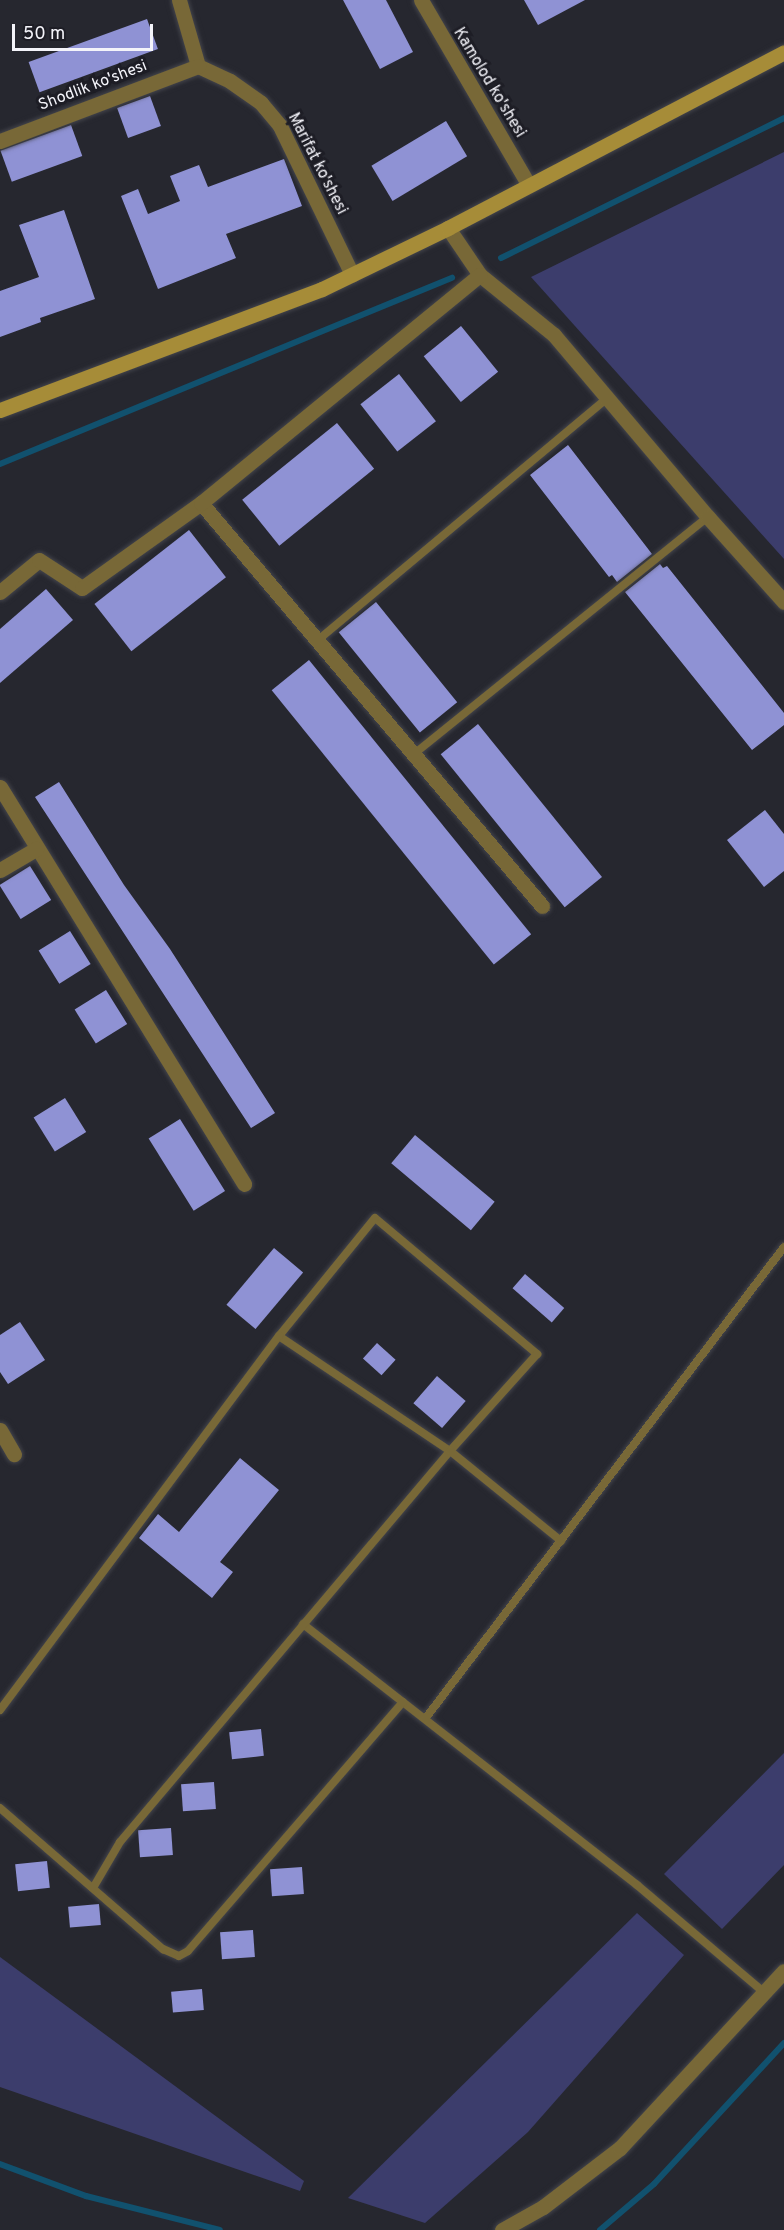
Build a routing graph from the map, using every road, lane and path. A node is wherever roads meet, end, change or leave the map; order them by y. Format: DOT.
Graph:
graph roads {
  1 [pos="179,0"];
  2 [pos="421,0"];
  3 [pos="784,52"];
  4 [pos="198,66"];
  5 [pos="0,141"];
  6 [pos="528,184"];
  7 [pos="448,228"];
  8 [pos="352,274"];
  9 [pos="480,275"];
  10 [pos="607,398"];
  11 [pos="0,410"];
  12 [pos="201,503"];
  13 [pos="708,517"];
  14 [pos="0,592"];
  15 [pos="784,602"];
  16 [pos="318,640"];
  17 [pos="414,754"];
  18 [pos="0,787"];
  19 [pos="36,849"];
  20 [pos="0,870"];
  21 [pos="542,906"];
  22 [pos="244,1185"];
  23 [pos="784,1247"];
  24 [pos="279,1336"];
  25 [pos="0,1430"];
  26 [pos="450,1451"];
  27 [pos="14,1454"];
  28 [pos="561,1541"];
  29 [pos="303,1624"];
  30 [pos="403,1702"];
  31 [pos="0,1710"];
  32 [pos="425,1719"];
  33 [pos="0,1808"];
  34 [pos="93,1888"];
  35 [pos="784,1971"];
  36 [pos="765,1993"];
  37 [pos="502,2230"];
  1 -- 4 [label="street"];
  2 -- 6 [label="street, Kamolod ko'shesi"];
  3 -- 6 [label="street"];
  4 -- 5 [label="street, Shodlik ko'shesi"];
  4 -- 8 [label="street, Marifat ko'shesi"];
  6 -- 7 [label="street"];
  7 -- 8 [label="street"];
  7 -- 9 [label="street"];
  8 -- 11 [label="street"];
  9 -- 10 [label="street"];
  9 -- 12 [label="street"];
  10 -- 13 [label="street"];
  10 -- 16 [label="lane"];
  12 -- 14 [label="street"];
  12 -- 16 [label="street"];
  13 -- 15 [label="street"];
  13 -- 17 [label="lane"];
  16 -- 17 [label="street"];
  17 -- 21 [label="street"];
  18 -- 19 [label="street"];
  19 -- 20 [label="street"];
  19 -- 22 [label="street"];
  23 -- 28 [label="lane"];
  24 -- 26 [label="lane"];
  24 -- 26 [label="lane"];
  24 -- 31 [label="lane"];
  25 -- 27 [label="street"];
  26 -- 28 [label="lane"];
  26 -- 29 [label="lane"];
  28 -- 32 [label="lane"];
  29 -- 30 [label="lane"];
  29 -- 34 [label="lane"];
  30 -- 32 [label="lane"];
  30 -- 34 [label="lane"];
  32 -- 36 [label="lane"];
  33 -- 34 [label="lane"];
  35 -- 36 [label="street"];
  36 -- 37 [label="street"];
}
